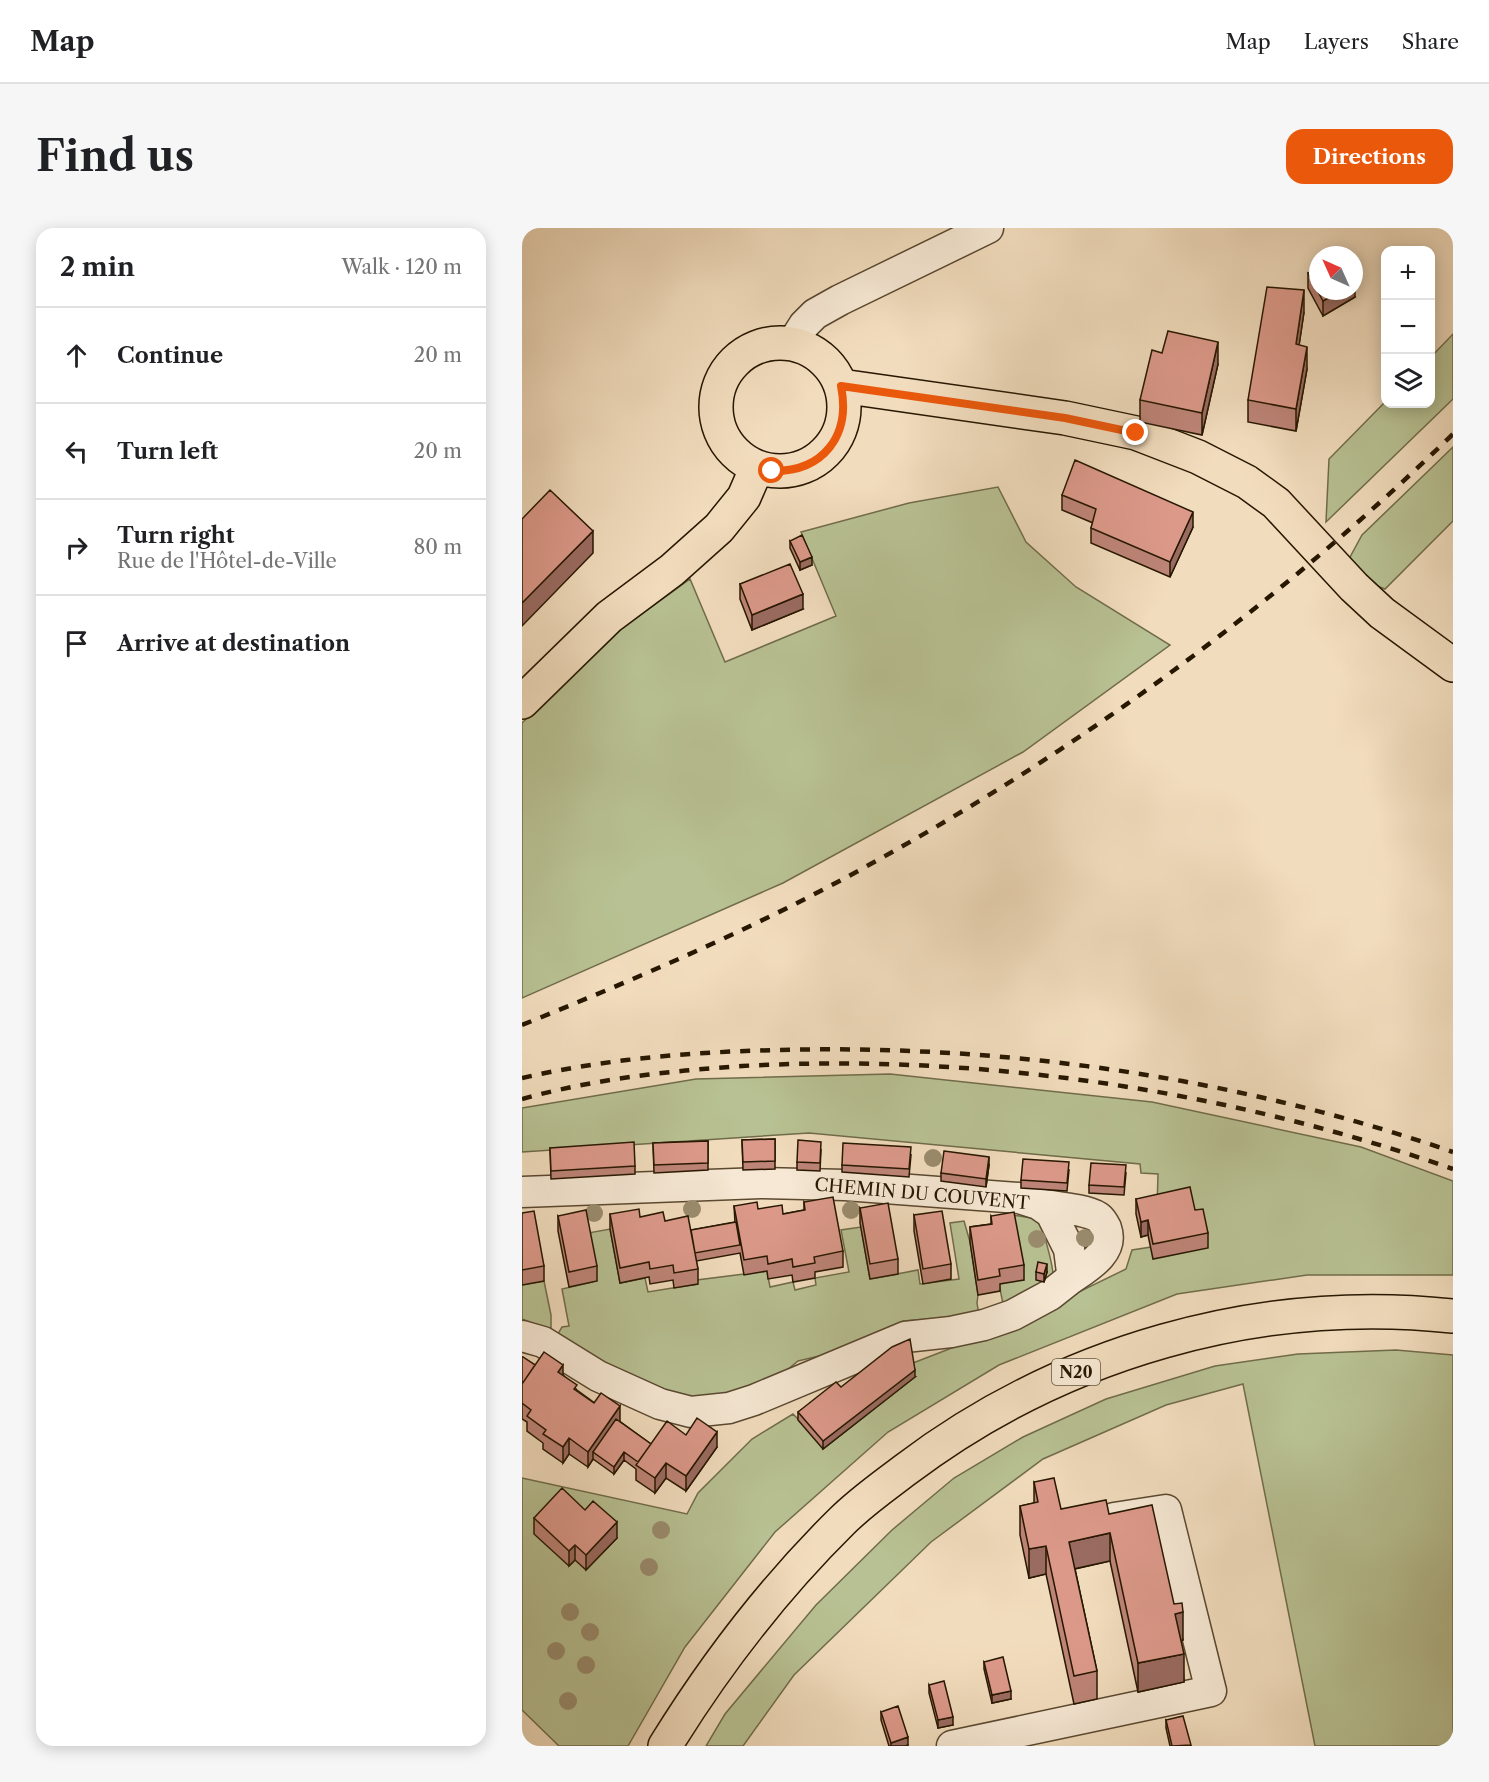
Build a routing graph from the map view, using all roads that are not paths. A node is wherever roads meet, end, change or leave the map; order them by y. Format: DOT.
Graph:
graph roads {
  1 [pos="988,228"];
  2 [pos="792,344"];
  3 [pos="841,386"];
  4 [pos="757,467"];
  5 [pos="1453,665"];
  6 [pos="522,702"];
  7 [pos="522,1192"];
  8 [pos="1038,1204"];
  9 [pos="1069,1280"];
  10 [pos="1453,1316"];
  11 [pos="522,1336"];
  12 [pos="1088,1523"];
  13 [pos="665,1746"];
  14 [pos="952,1746"];
  1 -- 2 [label="street"];
  2 -- 3 [label="main road"];
  2 -- 4 [label="main road"];
  3 -- 4 [label="main road"];
  3 -- 5 [label="main road"];
  4 -- 6 [label="main road"];
  7 -- 8 [label="street, CHEMIN DU COUVENT"];
  8 -- 9 [label="street, CHEMIN DU COUVENT"];
  8 -- 9 [label="street"];
  9 -- 11 [label="street"];
  10 -- 13 [label="main road, N20"];
  12 -- 14 [label="street"];
}
